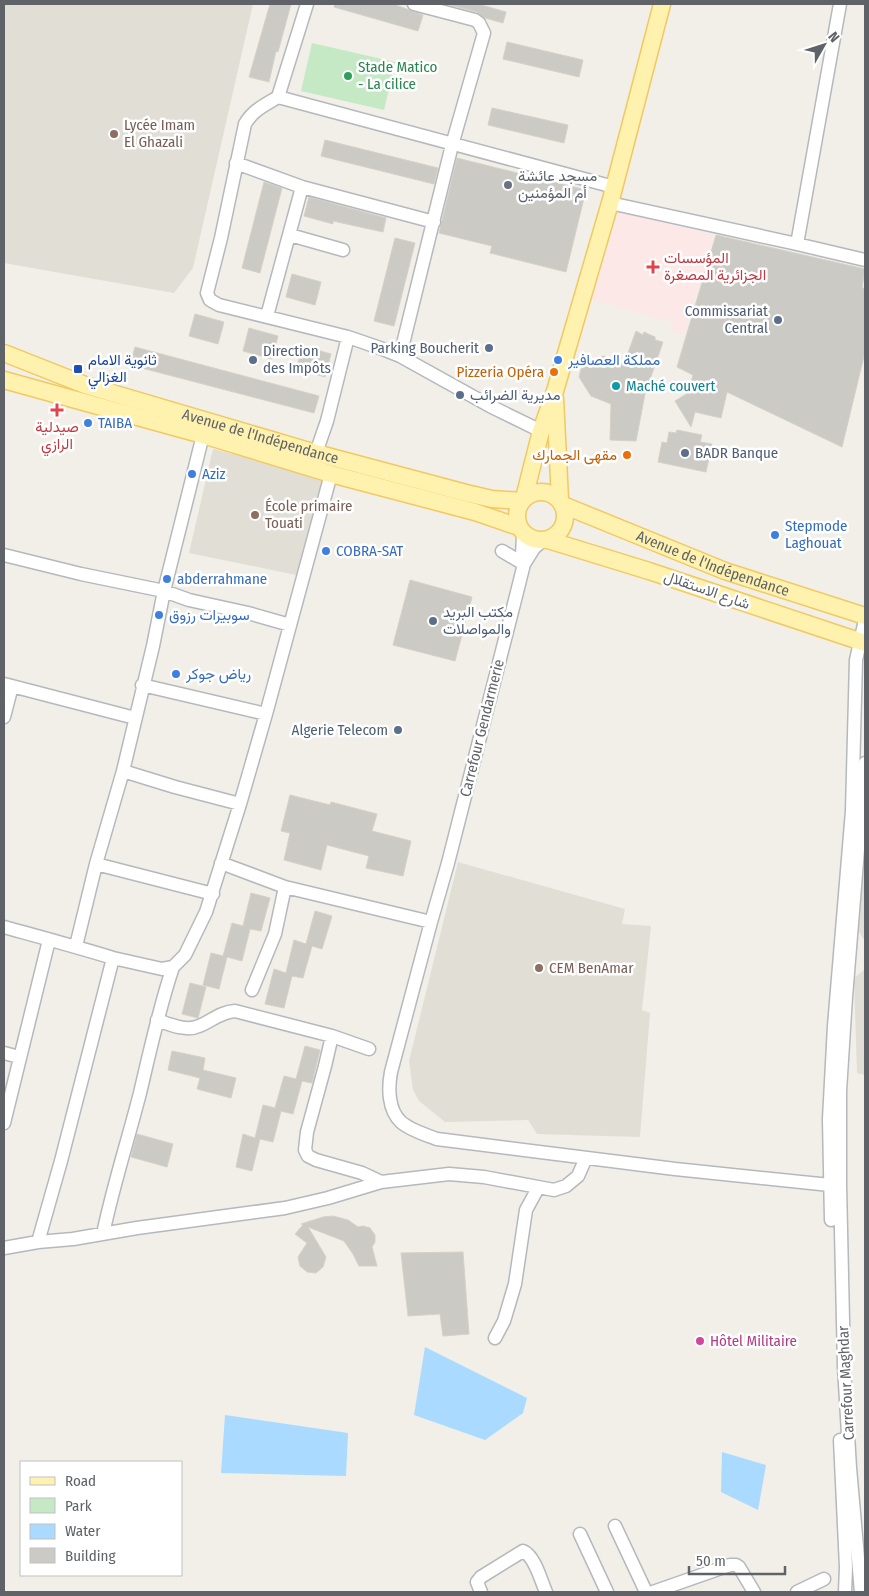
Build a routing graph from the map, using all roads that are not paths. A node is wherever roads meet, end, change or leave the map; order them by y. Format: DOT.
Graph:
graph roads {
  1 [pos="307,4"];
  2 [pos="414,4"];
  3 [pos="662,4"];
  4 [pos="840,4"];
  5 [pos="278,97"];
  6 [pos="452,145"];
  7 [pos="236,163"];
  8 [pos="302,187"];
  9 [pos="614,187"];
  10 [pos="610,204"];
  11 [pos="434,222"];
  12 [pos="290,235"];
  13 [pos="798,244"];
  14 [pos="342,250"];
  15 [pos="865,260"];
  16 [pos="267,316"];
  17 [pos="348,337"];
  18 [pos="4,353"];
  19 [pos="400,356"];
  20 [pos="4,380"];
  21 [pos="555,391"];
  22 [pos="541,431"];
  23 [pos="203,435"];
  24 [pos="316,453"];
  25 [pos="331,474"];
  26 [pos="523,500"];
  27 [pos="561,503"];
  28 [pos="521,531"];
  29 [pos="545,541"];
  30 [pos="502,551"];
  31 [pos="4,554"];
  32 [pos="524,564"];
  33 [pos="164,591"];
  34 [pos="865,618"];
  35 [pos="290,625"];
  36 [pos="862,642"];
  37 [pos="8,685"];
  38 [pos="142,685"];
  39 [pos="266,714"];
  40 [pos="4,717"];
  41 [pos="135,718"];
  42 [pos="865,763"];
  43 [pos="122,771"];
  44 [pos="240,804"];
  45 [pos="221,863"];
  46 [pos="96,864"];
  47 [pos="285,887"];
  48 [pos="213,894"];
  49 [pos="430,922"];
  50 [pos="4,927"];
  51 [pos="49,940"];
  52 [pos="76,946"];
  53 [pos="113,958"];
  54 [pos="173,967"];
  55 [pos="252,990"];
  56 [pos="157,1020"];
  57 [pos="332,1036"];
  58 [pos="369,1049"];
  59 [pos="4,1053"];
  60 [pos="19,1057"];
  61 [pos="4,1123"];
  62 [pos="586,1158"];
  63 [pos="381,1182"];
  64 [pos="835,1185"];
  65 [pos="538,1188"];
  66 [pos="103,1234"];
  67 [pos="38,1242"];
  68 [pos="4,1248"];
  69 [pos="495,1338"];
  70 [pos="615,1526"];
  71 [pos="580,1534"];
  72 [pos="862,1572"];
  73 [pos="824,1579"];
  74 [pos="478,1591"];
  75 [pos="546,1592"];
  76 [pos="607,1592"];
  77 [pos="646,1592"];
  78 [pos="653,1592"];
  79 [pos="754,1592"];
  80 [pos="797,1592"];
  81 [pos="845,1592"];
  82 [pos="861,1592"];
  1 -- 5 [label="street"];
  2 -- 6 [label="street"];
  3 -- 9 [label="main road, Carrefour Gendarmerie"];
  4 -- 13 [label="street"];
  5 -- 6 [label="street"];
  5 -- 7 [label="street"];
  6 -- 9 [label="street"];
  6 -- 11 [label="street"];
  7 -- 8 [label="street"];
  7 -- 16 [label="street"];
  8 -- 11 [label="street"];
  8 -- 12 [label="street"];
  9 -- 10 [label="main road, Carrefour Gendarmerie"];
  10 -- 13 [label="street"];
  10 -- 21 [label="main road, Carrefour Gendarmerie"];
  11 -- 19 [label="street"];
  12 -- 14 [label="street"];
  12 -- 16 [label="street"];
  13 -- 15 [label="street"];
  16 -- 17 [label="street"];
  17 -- 19 [label="street"];
  17 -- 24 [label="street"];
  18 -- 24 [label="main road, Avenue de l'Indépendance"];
  19 -- 22 [label="street"];
  20 -- 23 [label="main road, Avenue de l'Indépendance"];
  21 -- 22 [label="main road, Carrefour Gendarmerie"];
  21 -- 27 [label="main road"];
  22 -- 26 [label="main road, Carrefour Gendarmerie"];
  23 -- 25 [label="main road, Avenue de l'Indépendance"];
  23 -- 33 [label="street"];
  24 -- 26 [label="main road, Avenue de l'Indépendance"];
  25 -- 28 [label="main road, Avenue de l'Indépendance"];
  25 -- 35 [label="street"];
  26 -- 27 [label="main road"];
  26 -- 28 [label="main road, Carrefour Gendarmerie"];
  27 -- 29 [label="main road"];
  27 -- 34 [label="main road, Avenue de l'Indépendance"];
  28 -- 29 [label="main road"];
  28 -- 32 [label="street, Carrefour Gendarmerie"];
  29 -- 32 [label="street"];
  29 -- 36 [label="main road, شارع الاستقلال"];
  30 -- 32 [label="street"];
  31 -- 33 [label="street"];
  32 -- 49 [label="street, Carrefour Gendarmerie"];
  33 -- 35 [label="street"];
  33 -- 38 [label="street"];
  34 -- 36 [label="street"];
  35 -- 39 [label="street"];
  36 -- 64 [label="street"];
  37 -- 40 [label="street"];
  37 -- 41 [label="street"];
  38 -- 39 [label="street"];
  38 -- 41 [label="street"];
  39 -- 44 [label="street"];
  41 -- 43 [label="street"];
  42 -- 64 [label="street"];
  43 -- 44 [label="street"];
  43 -- 46 [label="street"];
  44 -- 45 [label="street"];
  45 -- 47 [label="street"];
  45 -- 48 [label="street"];
  46 -- 48 [label="street"];
  46 -- 52 [label="street"];
  47 -- 49 [label="street"];
  47 -- 55 [label="street"];
  48 -- 54 [label="street"];
  49 -- 62 [label="street, Carrefour Gendarmerie"];
  50 -- 51 [label="street"];
  51 -- 52 [label="street"];
  51 -- 60 [label="street"];
  52 -- 53 [label="street"];
  53 -- 54 [label="street"];
  53 -- 67 [label="street"];
  54 -- 56 [label="street"];
  56 -- 57 [label="street"];
  56 -- 66 [label="street"];
  57 -- 58 [label="street"];
  57 -- 63 [label="street"];
  59 -- 60 [label="street"];
  60 -- 61 [label="street"];
  62 -- 64 [label="street, Carrefour Gendarmerie"];
  62 -- 65 [label="street"];
  63 -- 65 [label="street"];
  63 -- 66 [label="street"];
  64 -- 72 [label="street, Carrefour Maghdar"];
  64 -- 81 [label="street"];
  65 -- 69 [label="street"];
  66 -- 67 [label="street"];
  67 -- 68 [label="street"];
  70 -- 77 [label="street"];
  71 -- 76 [label="street"];
  72 -- 82 [label="street, Carrefour Maghdar"];
  73 -- 80 [label="street"];
  74 -- 75 [label="street"];
  78 -- 79 [label="street"];
}
